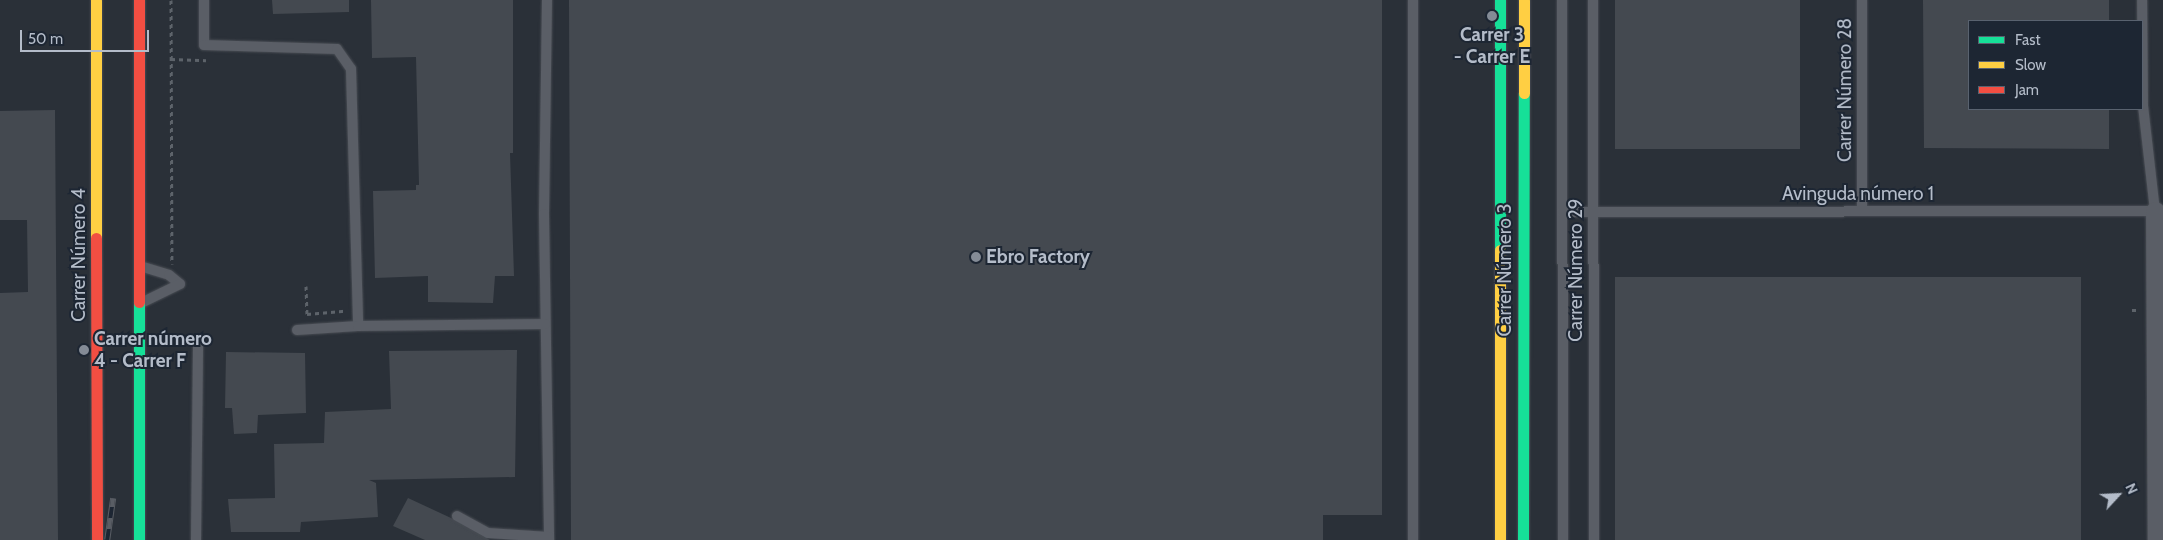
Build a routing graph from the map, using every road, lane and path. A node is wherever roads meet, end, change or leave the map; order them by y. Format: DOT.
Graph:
graph roads {
  1 [pos="96,0"];
  2 [pos="139,0"];
  3 [pos="171,0"];
  4 [pos="204,0"];
  5 [pos="547,0"];
  6 [pos="1413,0"];
  7 [pos="1500,0"];
  8 [pos="1524,0"];
  9 [pos="1562,0"];
  10 [pos="1593,0"];
  11 [pos="1862,0"];
  12 [pos="2142,0"];
  13 [pos="2142,20"];
  14 [pos="171,59"];
  15 [pos="210,60"];
  16 [pos="2143,106"];
  17 [pos="1862,211"];
  18 [pos="2154,211"];
  19 [pos="1562,212"];
  20 [pos="1594,212"];
  21 [pos="139,266"];
  22 [pos="172,277"];
  23 [pos="306,286"];
  24 [pos="346,301"];
  25 [pos="139,304"];
  26 [pos="545,324"];
  27 [pos="358,326"];
  28 [pos="297,330"];
  29 [pos="198,345"];
  30 [pos="457,516"];
  31 [pos="2159,532"];
  32 [pos="549,538"];
  33 [pos="1523,538"];
  34 [pos="97,540"];
  35 [pos="139,540"];
  36 [pos="196,540"];
  37 [pos="1413,540"];
  38 [pos="1500,540"];
  39 [pos="1563,540"];
  40 [pos="1594,540"];
  1 -- 34 [label="street, Carrer Número 4"];
  2 -- 21 [label="street"];
  3 -- 14 [label="path"];
  4 -- 27 [label="lane"];
  5 -- 26 [label="lane"];
  6 -- 37 [label="lane"];
  7 -- 38 [label="street, Carrer Número 3"];
  8 -- 33 [label="street, Carrer Número 3"];
  9 -- 19 [label="lane, Carrer Número 29"];
  10 -- 20 [label="lane, Carrer Número 29"];
  11 -- 17 [label="lane, Carrer Número 28"];
  12 -- 13 [label="lane"];
  14 -- 15 [label="path"];
  14 -- 22 [label="path"];
  16 -- 18 [label="lane"];
  17 -- 18 [label="lane, Avinguda número 1"];
  17 -- 20 [label="lane, Avinguda número 1"];
  18 -- 31 [label="street"];
  19 -- 20 [label="lane, Avinguda número 1"];
  19 -- 39 [label="lane, Carrer Número 29"];
  20 -- 40 [label="lane, Carrer Número 29"];
  21 -- 22 [label="lane"];
  21 -- 25 [label="street"];
  22 -- 25 [label="lane"];
  23 -- 24 [label="path"];
  25 -- 35 [label="street"];
  26 -- 27 [label="lane"];
  26 -- 32 [label="lane"];
  27 -- 28 [label="lane"];
  29 -- 36 [label="lane"];
  30 -- 32 [label="lane"];
}
